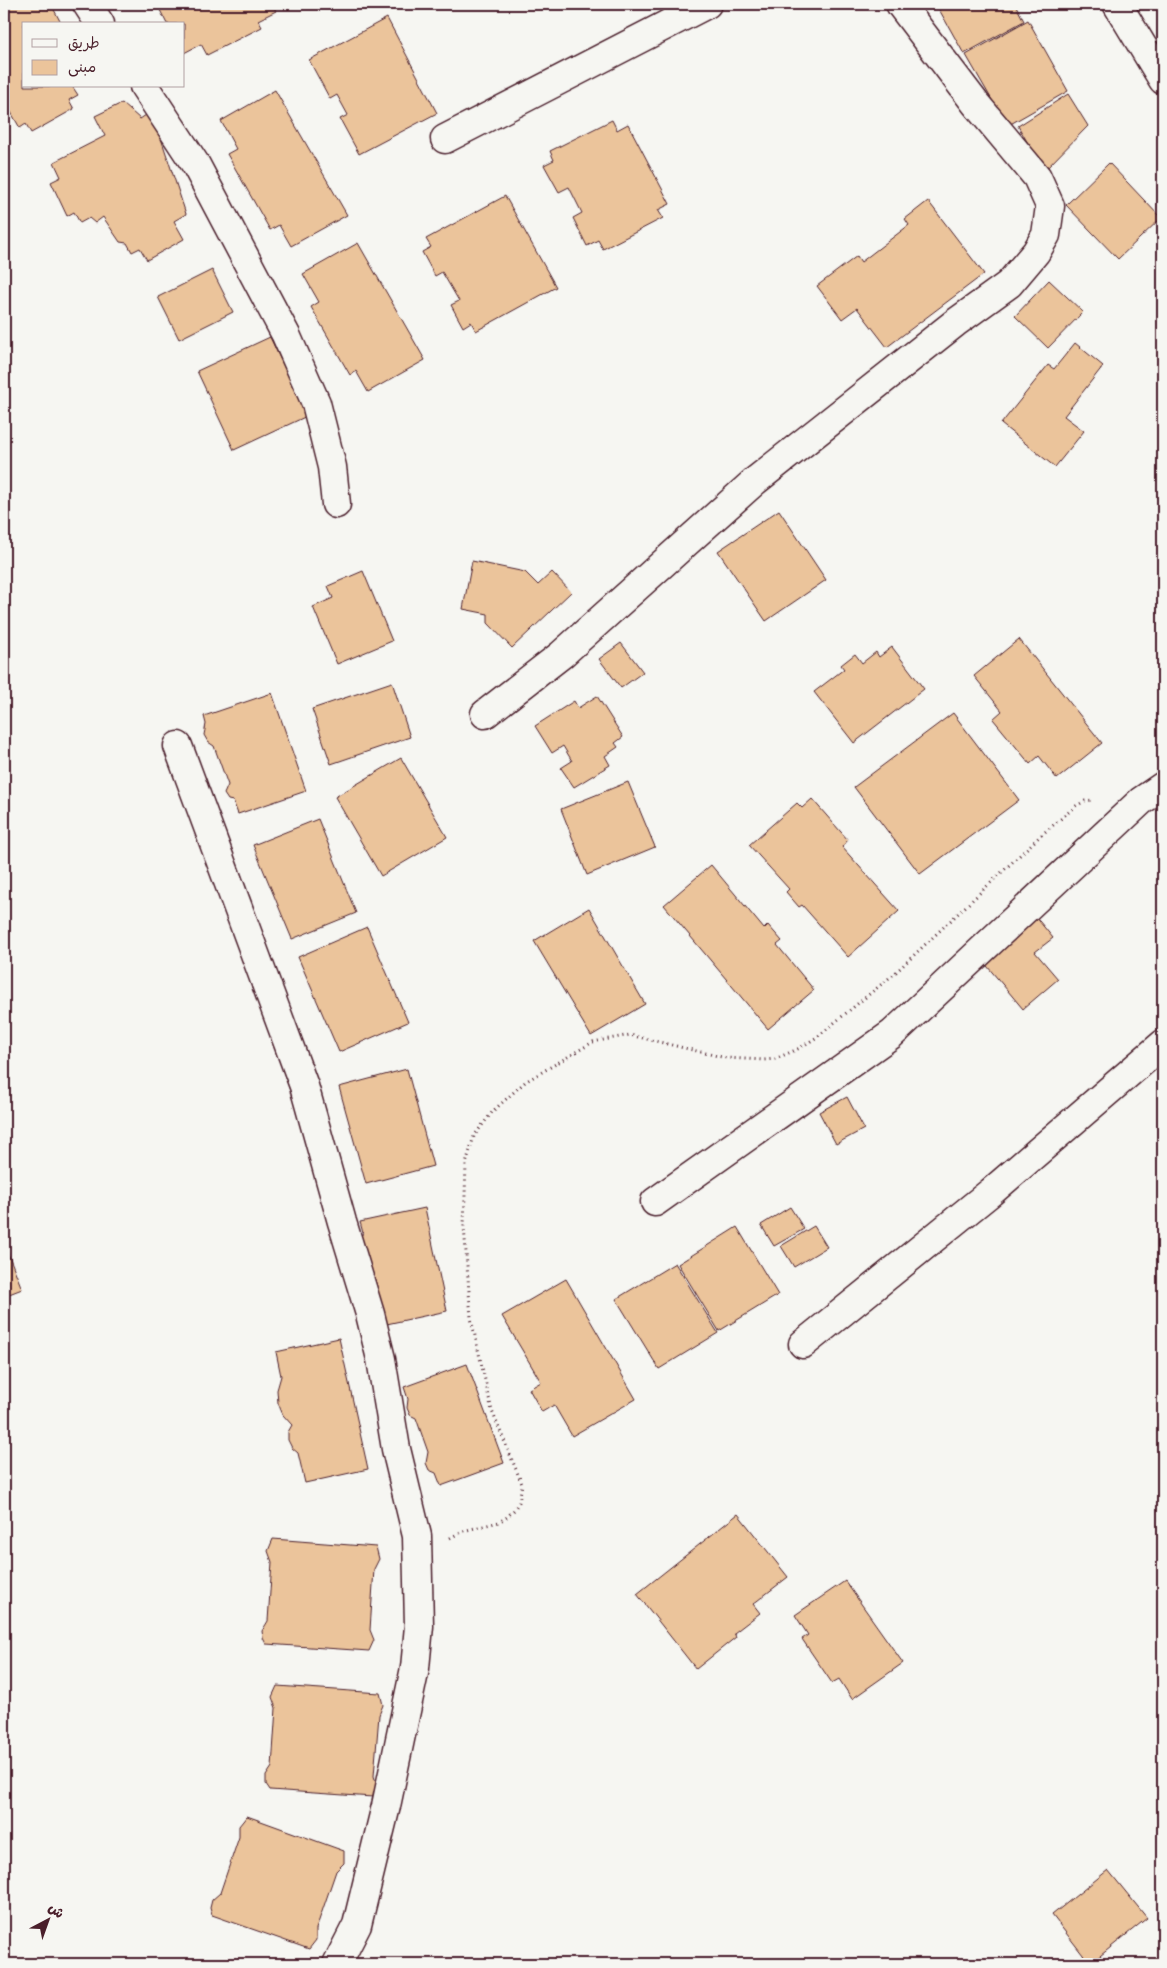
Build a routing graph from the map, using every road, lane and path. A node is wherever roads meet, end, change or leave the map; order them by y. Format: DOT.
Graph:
graph roads {
  1 [pos="87,4"];
  2 [pos="707,4"];
  3 [pos="900,4"];
  4 [pos="1117,4"];
  5 [pos="99,22"];
  6 [pos="1163,80"];
  7 [pos="145,88"];
  8 [pos="445,139"];
  9 [pos="336,504"];
  10 [pos="485,714"];
  11 [pos="178,746"];
  12 [pos="1163,786"];
  13 [pos="1141,801"];
  14 [pos="1163,1044"];
  15 [pos="654,1202"];
  16 [pos="803,1344"];
  17 [pos="417,1536"];
  18 [pos="337,1964"];
  1 -- 5 [label="street"];
  2 -- 8 [label="street"];
  3 -- 10 [label="street"];
  4 -- 6 [label="street"];
  7 -- 9 [label="street"];
  11 -- 17 [label="street"];
  12 -- 13 [label="street"];
  13 -- 15 [label="street"];
  13 -- 17 [label="path"];
  14 -- 16 [label="street"];
  17 -- 18 [label="street"];
}
